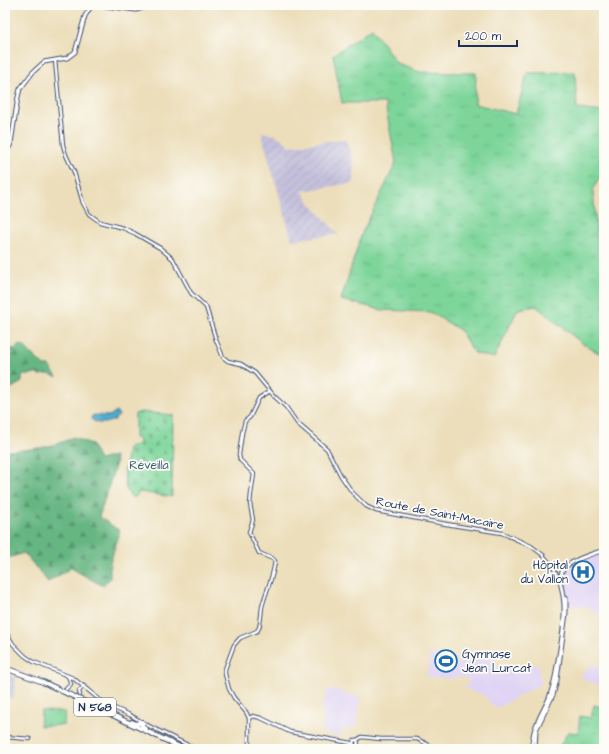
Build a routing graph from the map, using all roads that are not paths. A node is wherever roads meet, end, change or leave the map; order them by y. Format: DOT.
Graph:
graph roads {
  1 [pos="153,5"];
  2 [pos="55,60"];
  3 [pos="5,151"];
  4 [pos="270,391"];
  5 [pos="604,550"];
  6 [pos="574,562"];
  7 [pos="569,566"];
  8 [pos="554,569"];
  9 [pos="557,573"];
  10 [pos="562,573"];
  11 [pos="560,581"];
  12 [pos="564,590"];
  13 [pos="5,631"];
  14 [pos="5,669"];
  15 [pos="68,676"];
  16 [pos="43,682"];
  17 [pos="84,686"];
  18 [pos="66,689"];
  19 [pos="80,695"];
  20 [pos="100,709"];
  21 [pos="249,718"];
  22 [pos="142,722"];
  23 [pos="5,737"];
  24 [pos="30,739"];
  25 [pos="169,742"];
  26 [pos="178,749"];
  27 [pos="184,749"];
  28 [pos="196,749"];
  29 [pos="249,749"];
  30 [pos="437,749"];
  31 [pos="533,749"];
  1 -- 2 [label="main road"];
  2 -- 3 [label="main road"];
  2 -- 4 [label="street, Route de Saint-Macaire"];
  4 -- 8 [label="street, Route de Saint-Macaire"];
  4 -- 21 [label="street"];
  5 -- 6 [label="main road"];
  6 -- 7 [label="main road"];
  6 -- 10 [label="main road"];
  7 -- 10 [label="street"];
  7 -- 12 [label="main road"];
  8 -- 9 [label="street, Route de Saint-Macaire"];
  8 -- 10 [label="street, Route de Saint-Macaire"];
  9 -- 10 [label="street"];
  9 -- 11 [label="street, Route de Saint-Macaire"];
  10 -- 11 [label="main road"];
  10 -- 12 [label="street"];
  11 -- 31 [label="main road"];
  12 -- 31 [label="main road"];
  13 -- 15 [label="street"];
  14 -- 16 [label="highway, N 568"];
  14 -- 26 [label="highway, N 568"];
  15 -- 17 [label="street"];
  15 -- 18 [label="street"];
  16 -- 18 [label="highway"];
  16 -- 20 [label="highway, N 568"];
  17 -- 19 [label="street"];
  17 -- 22 [label="street"];
  19 -- 20 [label="highway"];
  20 -- 22 [label="highway"];
  20 -- 25 [label="highway, N 568"];
  21 -- 29 [label="street"];
  21 -- 30 [label="street"];
  22 -- 25 [label="highway"];
  22 -- 28 [label="street"];
  23 -- 24 [label="street"];
  25 -- 27 [label="highway, N 568"];
}
